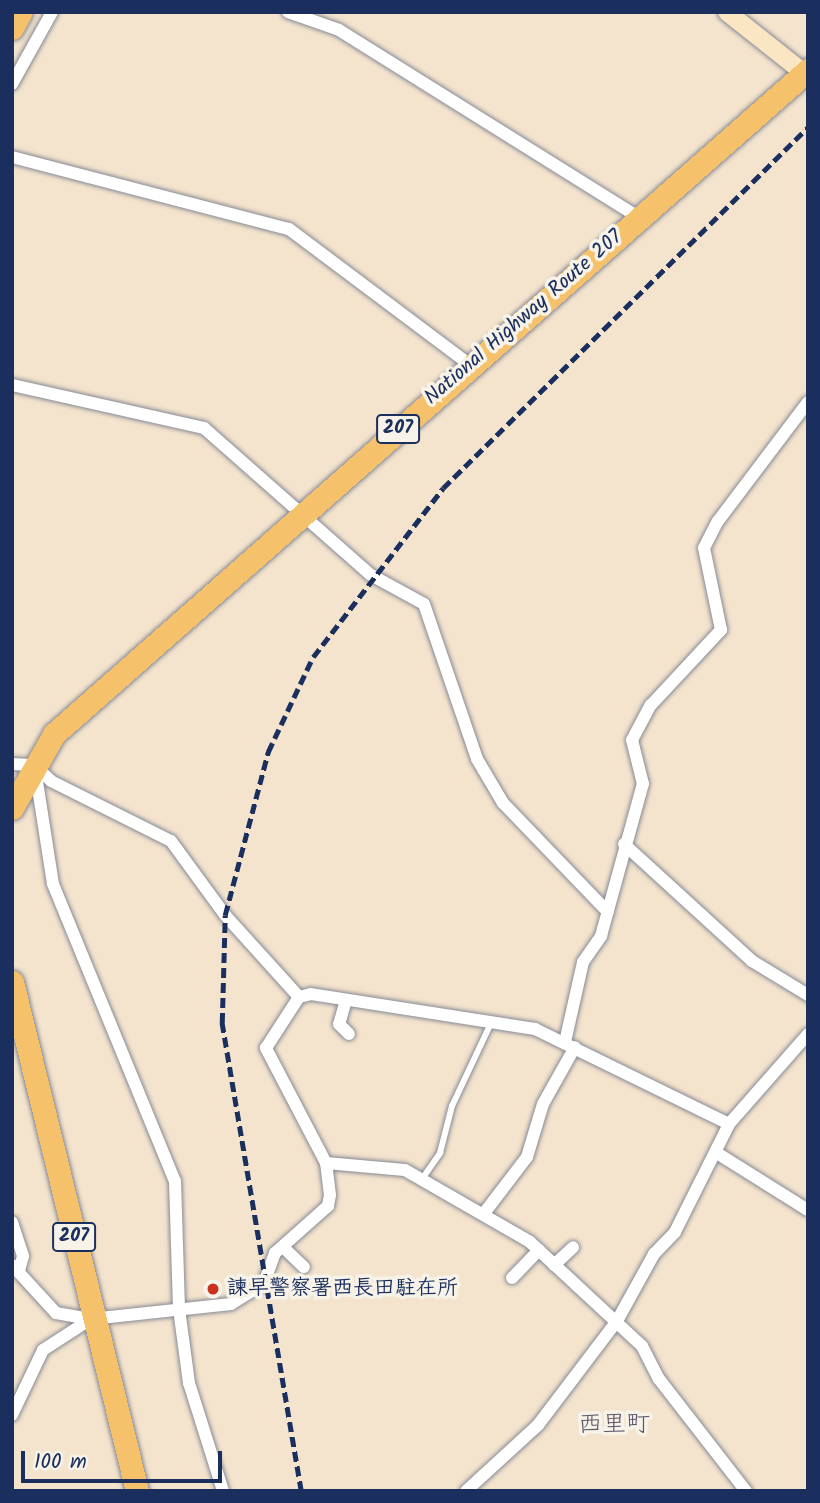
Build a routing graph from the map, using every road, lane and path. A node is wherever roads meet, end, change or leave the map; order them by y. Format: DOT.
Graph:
graph roads {
  1 [pos="21,12"];
  2 [pos="52,12"];
  3 [pos="288,12"];
  4 [pos="727,12"];
  5 [pos="12,28"];
  6 [pos="806,71"];
  7 [pos="12,84"];
  8 [pos="12,157"];
  9 [pos="640,218"];
  10 [pos="470,365"];
  11 [pos="12,385"];
  12 [pos="808,402"];
  13 [pos="305,512"];
  14 [pos="23,764"];
  15 [pos="12,808"];
  16 [pos="624,844"];
  17 [pos="608,912"];
  18 [pos="12,982"];
  19 [pos="808,995"];
  20 [pos="299,997"];
  21 [pos="346,1000"];
  22 [pos="491,1023"];
  23 [pos="349,1034"];
  24 [pos="808,1034"];
  25 [pos="570,1044"];
  26 [pos="729,1124"];
  27 [pos="717,1153"];
  28 [pos="326,1163"];
  29 [pos="422,1179"];
  30 [pos="808,1210"];
  31 [pos="485,1212"];
  32 [pos="12,1222"];
  33 [pos="283,1247"];
  34 [pos="573,1247"];
  35 [pos="538,1250"];
  36 [pos="554,1265"];
  37 [pos="304,1267"];
  38 [pos="15,1268"];
  39 [pos="512,1278"];
  40 [pos="179,1309"];
  41 [pos="91,1319"];
  42 [pos="617,1321"];
  43 [pos="12,1415"];
  44 [pos="137,1491"];
  45 [pos="223,1491"];
  46 [pos="466,1491"];
  47 [pos="746,1491"];
  1 -- 5 [label="highway"];
  2 -- 7 [label="street"];
  3 -- 9 [label="street"];
  4 -- 6 [label="street"];
  6 -- 9 [label="highway, National Highway Route 207 / 207"];
  8 -- 10 [label="street"];
  9 -- 10 [label="highway, National Highway Route 207 / 207"];
  10 -- 13 [label="highway, National Highway Route 207 / 207"];
  11 -- 13 [label="street"];
  12 -- 16 [label="street"];
  13 -- 14 [label="highway, National Highway Route 207 / 207"];
  13 -- 17 [label="street"];
  14 -- 15 [label="highway, National Highway Route 207 / 207"];
  14 -- 20 [label="street"];
  14 -- 40 [label="street"];
  16 -- 17 [label="street"];
  16 -- 19 [label="street"];
  17 -- 25 [label="street"];
  18 -- 41 [label="highway, 207"];
  20 -- 21 [label="street"];
  20 -- 28 [label="street"];
  21 -- 22 [label="street"];
  21 -- 23 [label="street"];
  22 -- 25 [label="street"];
  22 -- 29 [label="lane"];
  24 -- 26 [label="street"];
  25 -- 26 [label="street"];
  25 -- 31 [label="street"];
  26 -- 27 [label="street"];
  27 -- 30 [label="street"];
  27 -- 42 [label="street"];
  28 -- 29 [label="street"];
  28 -- 33 [label="street"];
  29 -- 31 [label="street"];
  31 -- 35 [label="street"];
  32 -- 38 [label="street"];
  33 -- 37 [label="street"];
  33 -- 40 [label="street"];
  34 -- 36 [label="street"];
  35 -- 36 [label="street"];
  35 -- 39 [label="street"];
  36 -- 42 [label="street"];
  38 -- 41 [label="street"];
  40 -- 41 [label="street"];
  40 -- 45 [label="street"];
  41 -- 43 [label="street"];
  41 -- 44 [label="highway, 207"];
  42 -- 46 [label="street"];
  42 -- 47 [label="street"];
}
